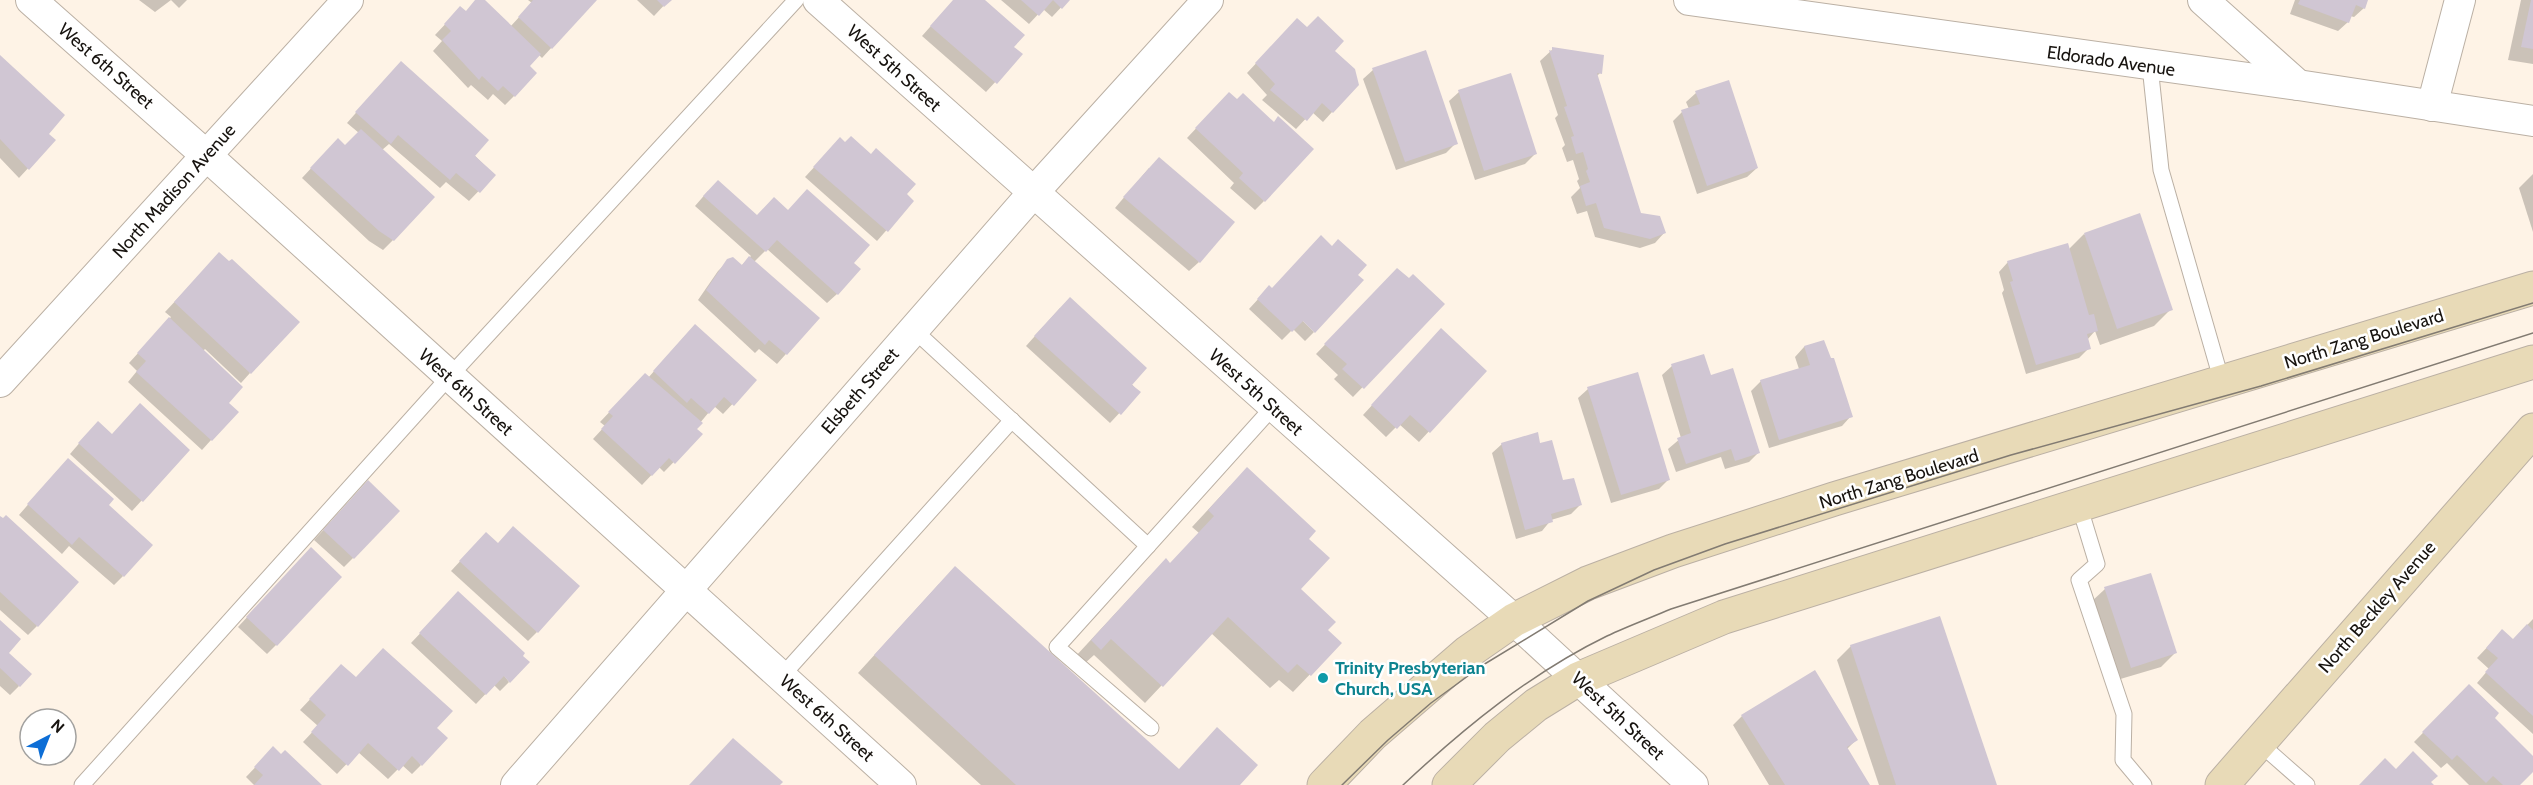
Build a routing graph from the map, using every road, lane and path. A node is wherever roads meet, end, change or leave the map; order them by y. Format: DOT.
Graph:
graph roads {
  1 [pos="31,0"];
  2 [pos="348,0"];
  3 [pos="796,0"];
  4 [pos="818,0"];
  5 [pos="1208,0"];
  6 [pos="1689,0"];
  7 [pos="2203,0"];
  8 [pos="2460,0"];
  9 [pos="2150,66"];
  10 [pos="2298,85"];
  11 [pos="2432,106"];
  12 [pos="2533,121"];
  13 [pos="207,156"];
  14 [pos="1034,193"];
  15 [pos="2533,288"];
  16 [pos="914,330"];
  17 [pos="2533,362"];
  18 [pos="449,377"];
  19 [pos="0,382"];
  20 [pos="2222,382"];
  21 [pos="1273,407"];
  22 [pos="1012,420"];
  23 [pos="2533,430"];
  24 [pos="2079,505"];
  25 [pos="1148,546"];
  26 [pos="686,590"];
  27 [pos="1514,620"];
  28 [pos="781,677"];
  29 [pos="1578,679"];
  30 [pos="1151,728"];
  31 [pos="2258,742"];
  32 [pos="82,785"];
  33 [pos="516,785"];
  34 [pos="901,785"];
  35 [pos="1324,785"];
  36 [pos="1449,785"];
  37 [pos="1694,785"];
  38 [pos="2144,785"];
  39 [pos="2222,785"];
  40 [pos="2307,785"];
  1 -- 13 [label="street, West 6th Street"];
  2 -- 13 [label="street, North Madison Avenue"];
  3 -- 18 [label="lane"];
  4 -- 14 [label="street, West 5th Street"];
  5 -- 14 [label="street, Elsbeth Street"];
  6 -- 9 [label="street, Eldorado Avenue"];
  7 -- 10 [label="street"];
  8 -- 11 [label="street"];
  9 -- 10 [label="street, Eldorado Avenue"];
  9 -- 20 [label="lane"];
  10 -- 11 [label="street, Eldorado Avenue"];
  11 -- 12 [label="street, Eldorado Avenue"];
  13 -- 18 [label="street, West 6th Street"];
  13 -- 19 [label="street, North Madison Avenue"];
  14 -- 16 [label="street, Elsbeth Street"];
  14 -- 21 [label="street, West 5th Street"];
  15 -- 20 [label="main road, North Zang Boulevard"];
  16 -- 22 [label="lane"];
  16 -- 26 [label="street, Elsbeth Street"];
  17 -- 24 [label="main road"];
  18 -- 26 [label="street, West 6th Street"];
  18 -- 32 [label="lane"];
  20 -- 27 [label="main road, North Zang Boulevard"];
  21 -- 25 [label="lane"];
  21 -- 27 [label="street, West 5th Street"];
  22 -- 25 [label="lane"];
  22 -- 28 [label="lane"];
  23 -- 31 [label="main road, North Beckley Avenue"];
  24 -- 29 [label="main road"];
  24 -- 38 [label="lane"];
  25 -- 30 [label="lane"];
  26 -- 28 [label="street, West 6th Street"];
  26 -- 33 [label="street, Elsbeth Street"];
  27 -- 29 [label="street, West 5th Street"];
  27 -- 35 [label="main road, North Zang Boulevard"];
  28 -- 34 [label="street, West 6th Street"];
  29 -- 36 [label="main road"];
  29 -- 37 [label="street, West 5th Street"];
  31 -- 39 [label="main road, North Beckley Avenue"];
  31 -- 40 [label="lane"];
}
